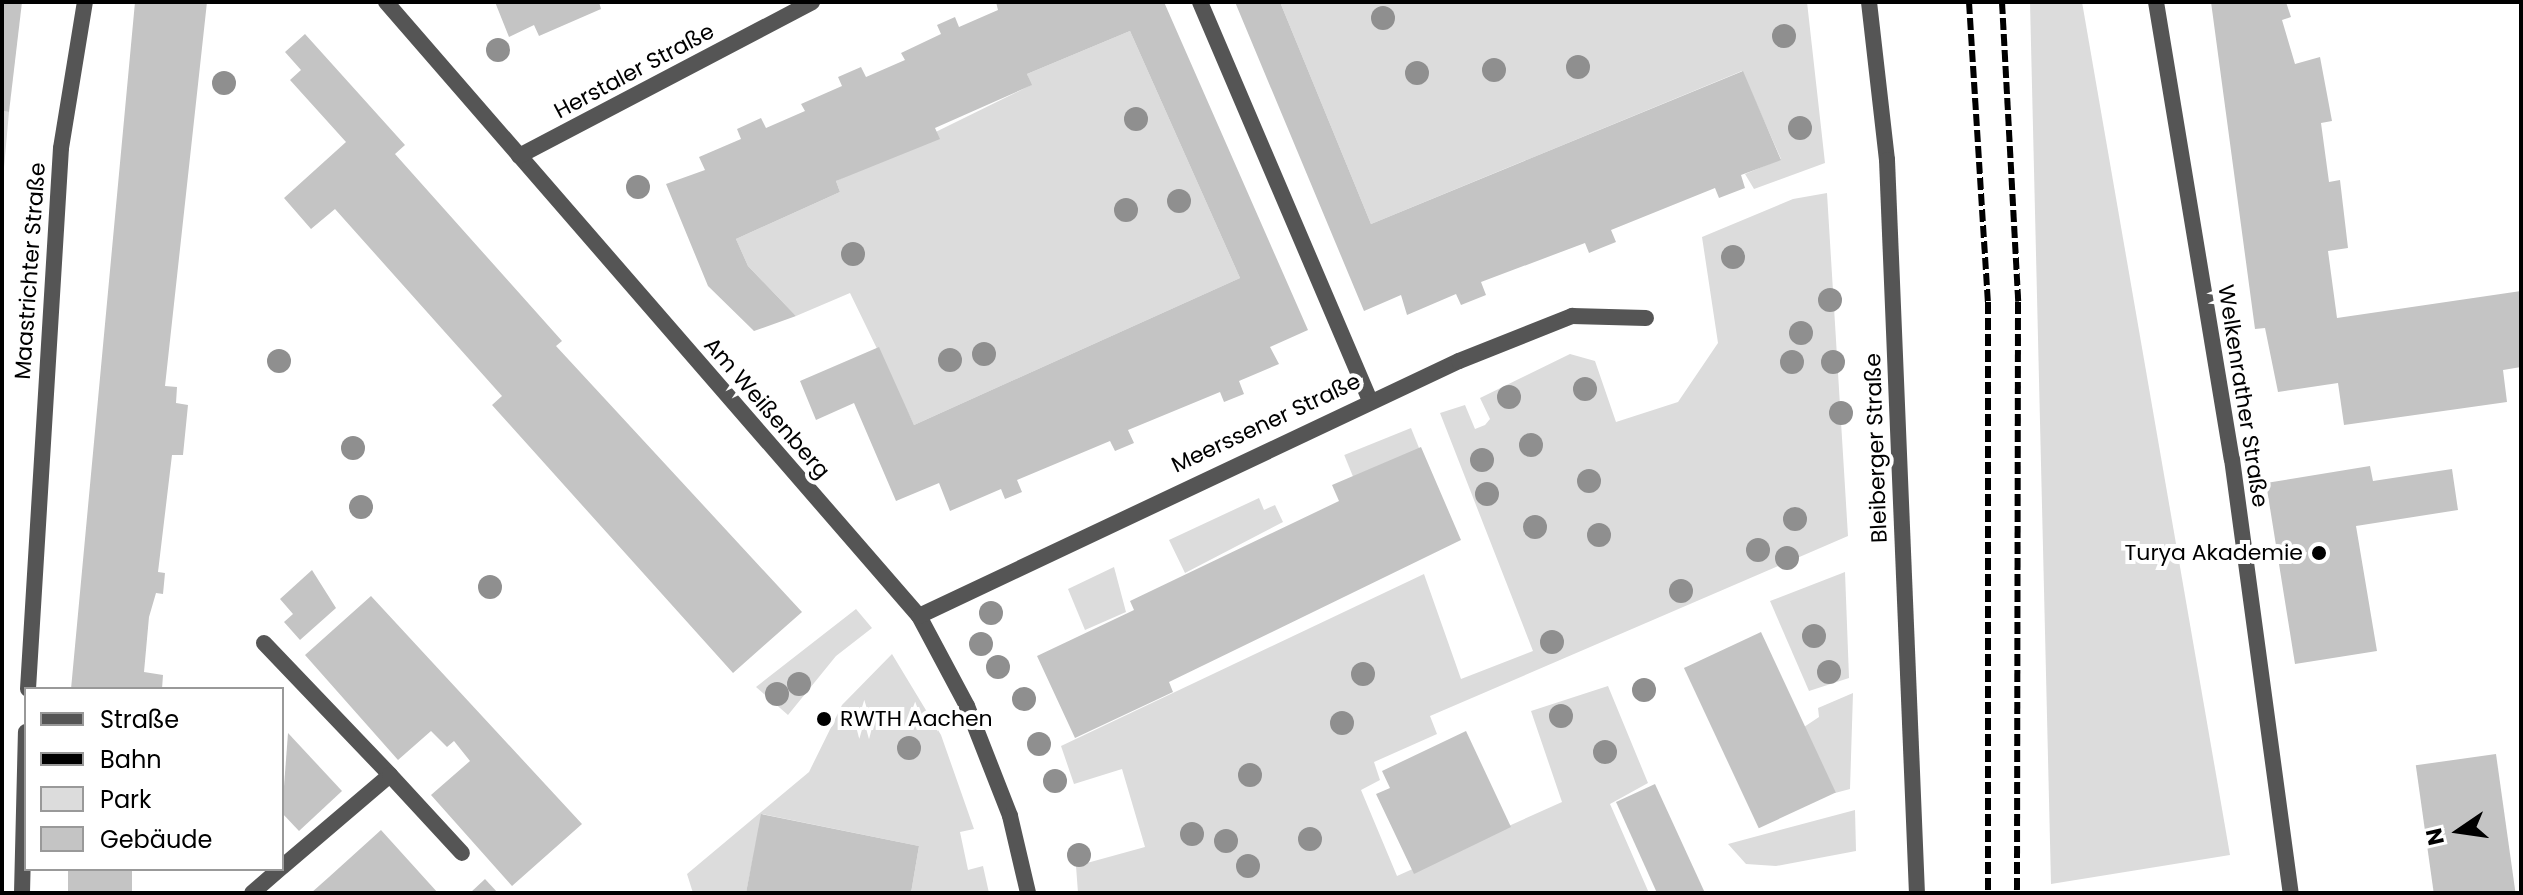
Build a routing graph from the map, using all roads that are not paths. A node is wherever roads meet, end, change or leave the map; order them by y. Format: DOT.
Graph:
graph roads {
  1 [pos="85,2"];
  2 [pos="386,2"];
  3 [pos="812,2"];
  4 [pos="1200,2"];
  5 [pos="1869,2"];
  6 [pos="2156,2"];
  7 [pos="519,156"];
  8 [pos="1646,318"];
  9 [pos="1369,399"];
  10 [pos="919,616"];
  11 [pos="264,643"];
  12 [pos="28,687"];
  13 [pos="390,775"];
  14 [pos="24,812"];
  15 [pos="462,853"];
  16 [pos="284,865"];
  17 [pos="278,871"];
  18 [pos="22,893"];
  19 [pos="252,893"];
  20 [pos="1028,893"];
  21 [pos="1917,893"];
  22 [pos="2291,893"];
  1 -- 12 [label="street, Maastrichter Straße"];
  2 -- 7 [label="street, Am Weißenberg"];
  3 -- 7 [label="street, Herstaler Straße"];
  4 -- 9 [label="street"];
  5 -- 21 [label="street, Bleiberger Straße"];
  6 -- 22 [label="street, Welkenrather Straße"];
  7 -- 10 [label="street, Am Weißenberg"];
  8 -- 9 [label="street, Meerssener Straße"];
  9 -- 10 [label="street, Meerssener Straße"];
  10 -- 20 [label="street, Am Weißenberg"];
  11 -- 13 [label="street"];
  13 -- 15 [label="street"];
  13 -- 16 [label="street"];
  14 -- 18 [label="street"];
  17 -- 19 [label="street"];
}
